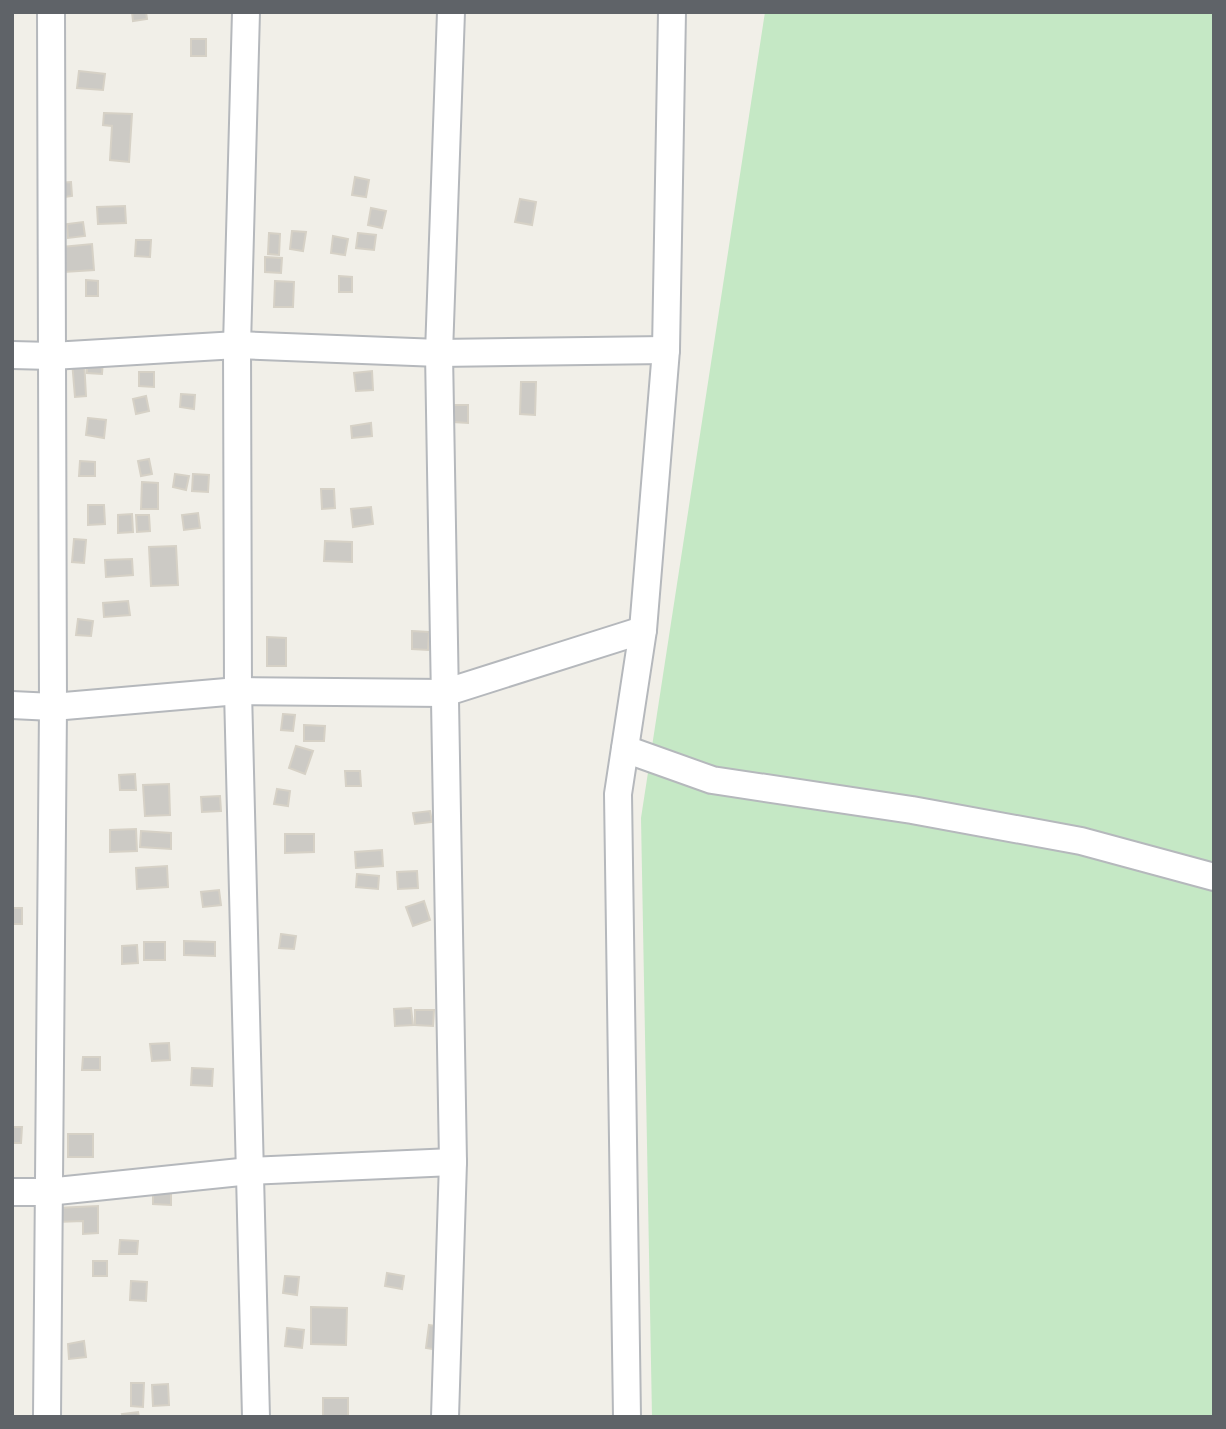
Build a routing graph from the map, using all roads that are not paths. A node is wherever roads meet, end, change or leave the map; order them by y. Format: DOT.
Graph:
graph roads {
  1 [pos="51,12"];
  2 [pos="246,12"];
  3 [pos="451,12"];
  4 [pos="672,12"];
  5 [pos="237,345"];
  6 [pos="666,350"];
  7 [pos="439,353"];
  8 [pos="12,355"];
  9 [pos="52,356"];
  10 [pos="643,630"];
  11 [pos="238,691"];
  12 [pos="444,692"];
  13 [pos="12,705"];
  14 [pos="53,707"];
  15 [pos="625,749"];
  16 [pos="1214,877"];
  17 [pos="453,1162"];
  18 [pos="250,1171"];
  19 [pos="12,1192"];
  20 [pos="47,1192"];
  21 [pos="47,1417"];
  22 [pos="256,1417"];
  23 [pos="445,1417"];
  24 [pos="627,1417"];
  1 -- 9 [label="street"];
  2 -- 5 [label="street"];
  3 -- 7 [label="street"];
  4 -- 6 [label="street"];
  5 -- 7 [label="street"];
  5 -- 9 [label="street"];
  5 -- 11 [label="street"];
  6 -- 7 [label="street"];
  6 -- 10 [label="street"];
  7 -- 12 [label="street"];
  8 -- 9 [label="street"];
  9 -- 14 [label="street"];
  10 -- 12 [label="street"];
  10 -- 15 [label="street"];
  11 -- 12 [label="street"];
  11 -- 14 [label="street"];
  11 -- 18 [label="street"];
  12 -- 17 [label="street"];
  13 -- 14 [label="street"];
  14 -- 20 [label="street"];
  15 -- 16 [label="street"];
  15 -- 24 [label="street"];
  17 -- 18 [label="street"];
  17 -- 23 [label="street"];
  18 -- 20 [label="street"];
  18 -- 22 [label="street"];
  19 -- 20 [label="street"];
  20 -- 21 [label="street"];
}
